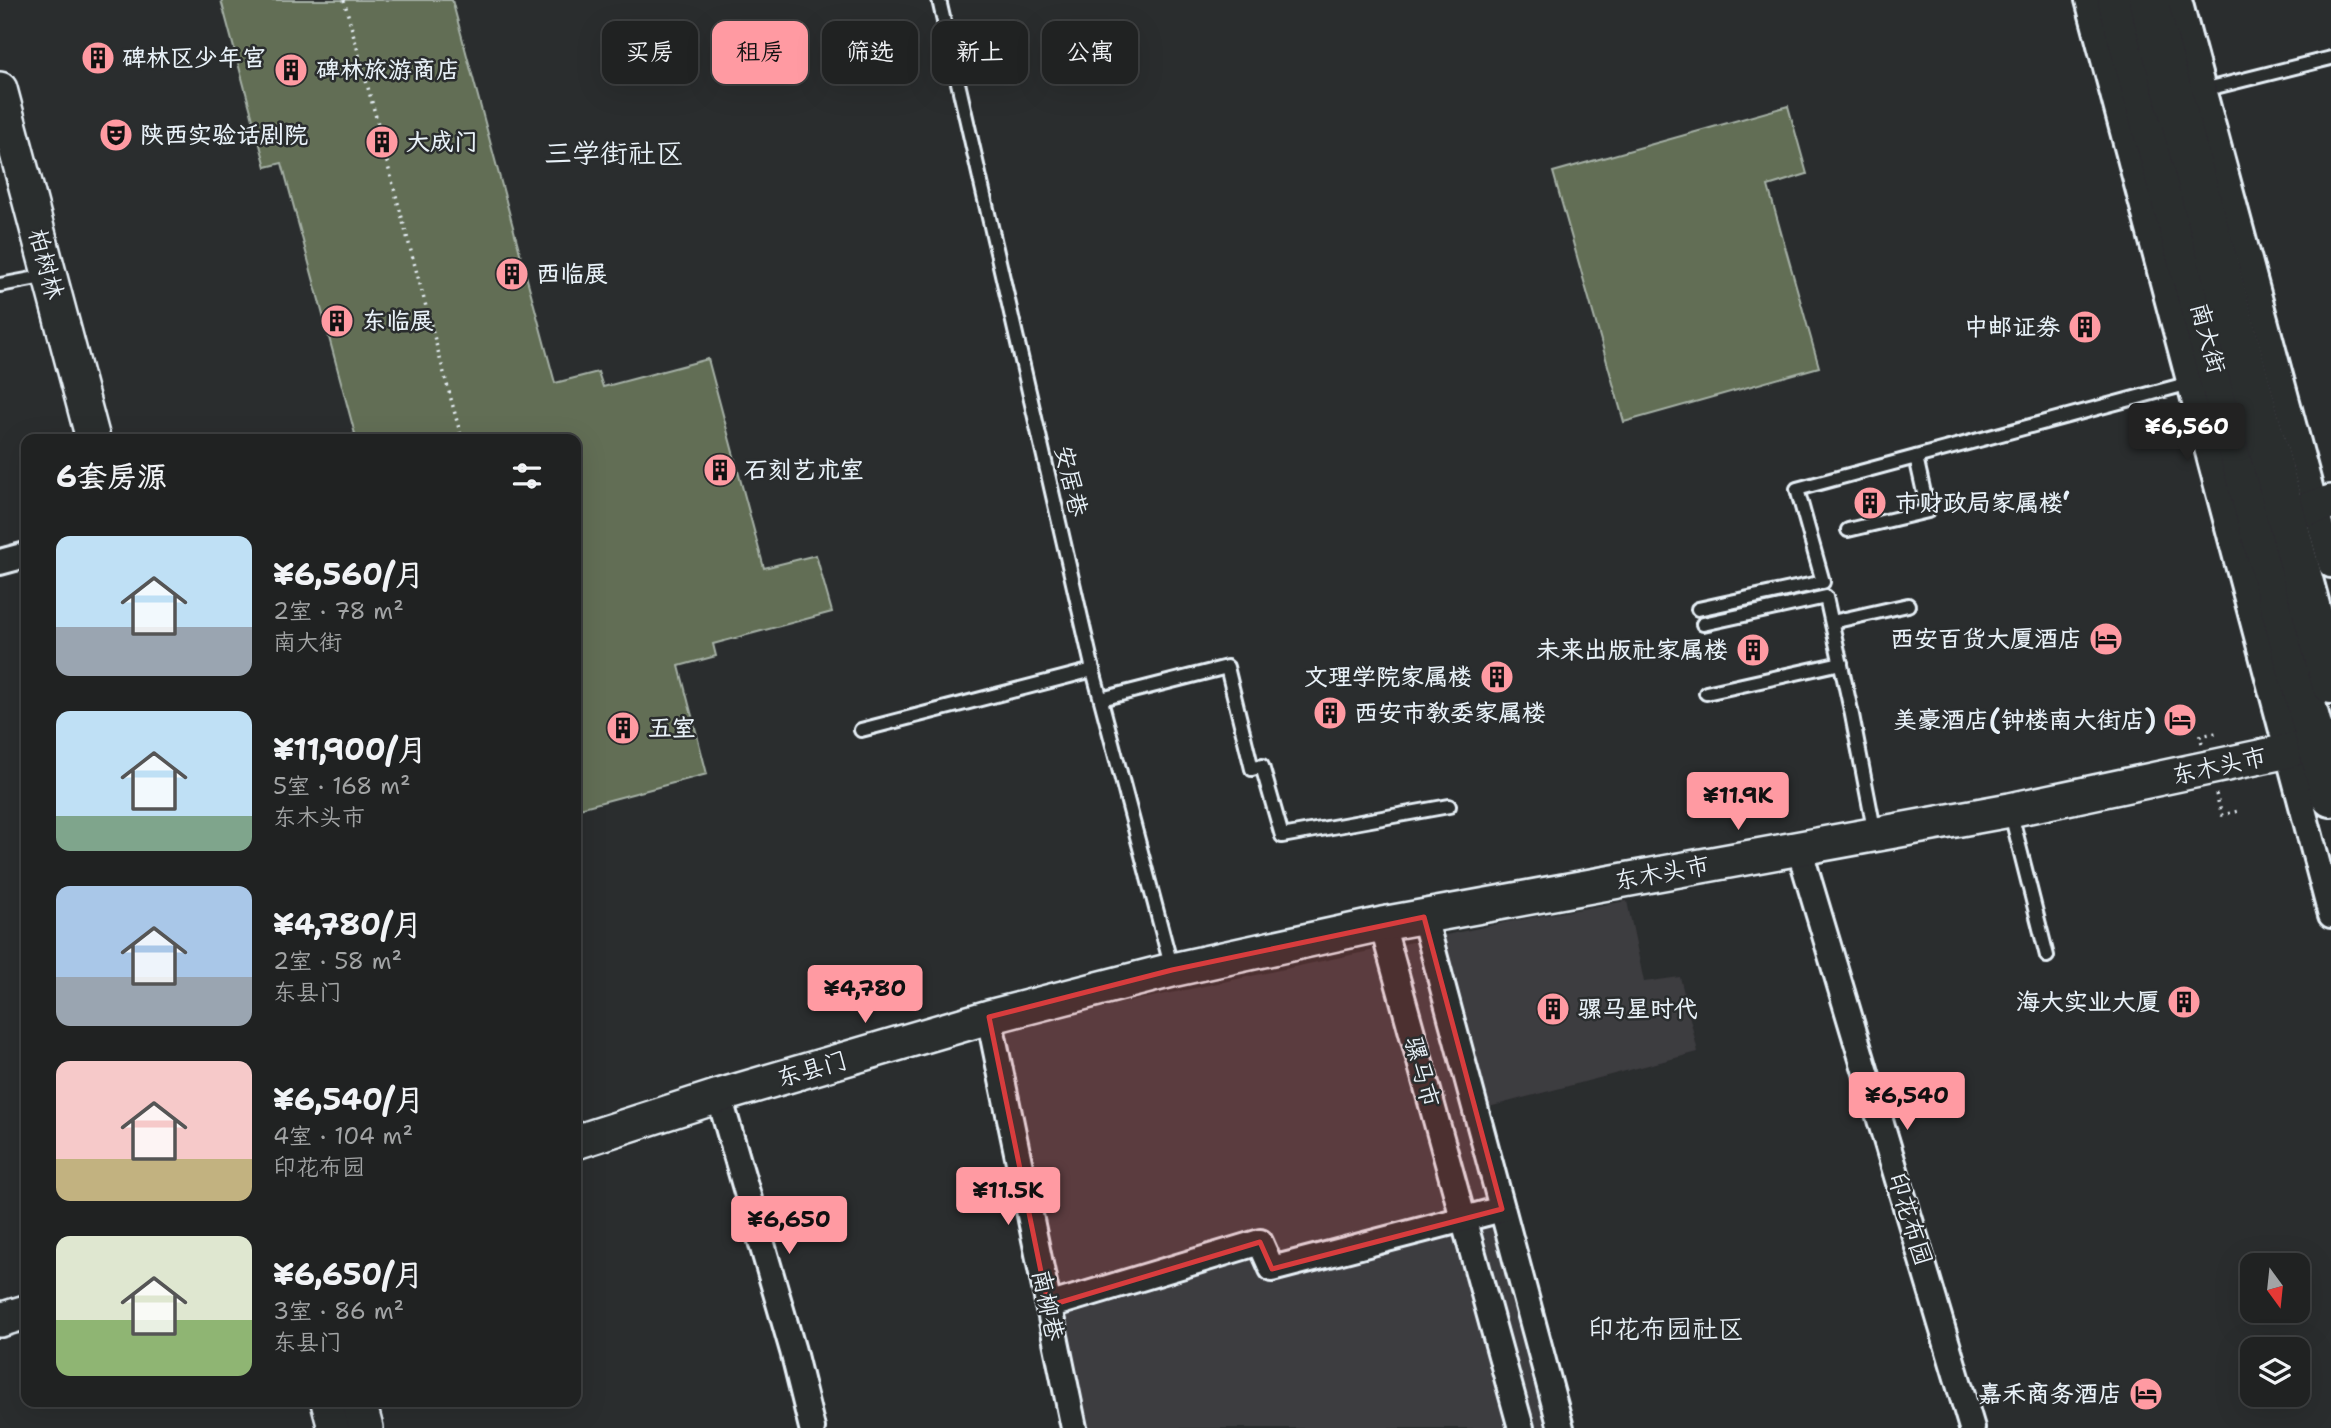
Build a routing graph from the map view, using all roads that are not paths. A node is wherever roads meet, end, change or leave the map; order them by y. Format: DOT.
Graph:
graph roads {
  1 [pos="939,0"];
  2 [pos="2088,0"];
  3 [pos="2117,0"];
  4 [pos="2148,0"];
  5 [pos="2179,0"];
  6 [pos="2331,58"];
  7 [pos="0,89"];
  8 [pos="2203,90"];
  9 [pos="49,276"];
  10 [pos="0,285"];
  11 [pos="2190,383"];
  12 [pos="92,434"];
  13 [pos="1916,457"];
  14 [pos="2311,508"];
  15 [pos="1848,530"];
  16 [pos="21,556"];
  17 [pos="0,562"];
  18 [pos="2331,565"];
  19 [pos="1908,605"];
  20 [pos="1698,609"];
  21 [pos="1832,622"];
  22 [pos="1703,624"];
  23 [pos="1841,663"];
  24 [pos="1093,670"];
  25 [pos="2331,684"];
  26 [pos="1706,692"];
  27 [pos="1101,699"];
  28 [pos="861,730"];
  29 [pos="2302,747"];
  30 [pos="2331,797"];
  31 [pos="1449,806"];
  32 [pos="2010,810"];
  33 [pos="1875,835"];
  34 [pos="1799,848"];
  35 [pos="2331,915"];
  36 [pos="1424,916"];
  37 [pos="1382,924"];
  38 [pos="2047,956"];
  39 [pos="1172,970"];
  40 [pos="989,1017"];
  41 [pos="719,1096"];
  42 [pos="581,1140"];
  43 [pos="1502,1209"];
  44 [pos="1462,1219"];
  45 [pos="1048,1306"];
  46 [pos="21,1314"];
  47 [pos="0,1320"];
  48 [pos="329,1407"];
  49 [pos="360,1407"];
  50 [pos="1553,1426"];
  51 [pos="335,1428"];
  52 [pos="366,1428"];
  53 [pos="811,1428"];
  54 [pos="1074,1428"];
  55 [pos="1521,1428"];
  56 [pos="1972,1428"];
  1 -- 24 [label="lane, 安居巷"];
  2 -- 11 [label="street"];
  3 -- 29 [label="main road, 南大街"];
  4 -- 14 [label="main road, 南大街"];
  5 -- 8 [label="street"];
  6 -- 8 [label="lane"];
  7 -- 9 [label="street, 柏树林"];
  8 -- 14 [label="street"];
  9 -- 10 [label="lane"];
  9 -- 12 [label="street, 柏树林"];
  11 -- 13 [label="lane"];
  11 -- 29 [label="street"];
  13 -- 15 [label="lane"];
  13 -- 20 [label="lane"];
  14 -- 18 [label="street"];
  14 -- 25 [label="main road, 南大街"];
  16 -- 17 [label="street"];
  19 -- 21 [label="lane"];
  21 -- 22 [label="lane"];
  21 -- 23 [label="lane"];
  23 -- 26 [label="lane"];
  23 -- 33 [label="lane"];
  24 -- 27 [label="lane, 安居巷"];
  24 -- 28 [label="lane"];
  27 -- 31 [label="lane"];
  27 -- 39 [label="lane, 安居巷"];
  29 -- 30 [label="main road, 南大街"];
  29 -- 32 [label="street, 东木头市"];
  29 -- 35 [label="street"];
  32 -- 33 [label="street, 东木头市"];
  32 -- 38 [label="lane"];
  33 -- 34 [label="street, 东木头市"];
  34 -- 36 [label="street, 东木头市"];
  34 -- 56 [label="street, 印花布园"];
  36 -- 37 [label="street, 东木头市"];
  36 -- 43 [label="street, 骡马市"];
  37 -- 39 [label="street, 东木头市"];
  37 -- 44 [label="street, 骡马市"];
  39 -- 40 [label="street, 东县门"];
  40 -- 41 [label="street, 东县门"];
  40 -- 45 [label="street, 南柳巷"];
  41 -- 42 [label="street, 东县门"];
  41 -- 53 [label="street"];
  43 -- 44 [label="street"];
  43 -- 50 [label="street, 骡马市"];
  44 -- 45 [label="street"];
  44 -- 55 [label="street, 骡马市"];
  45 -- 54 [label="street, 南柳巷"];
  46 -- 47 [label="street"];
  48 -- 51 [label="street"];
  49 -- 52 [label="street"];
}
